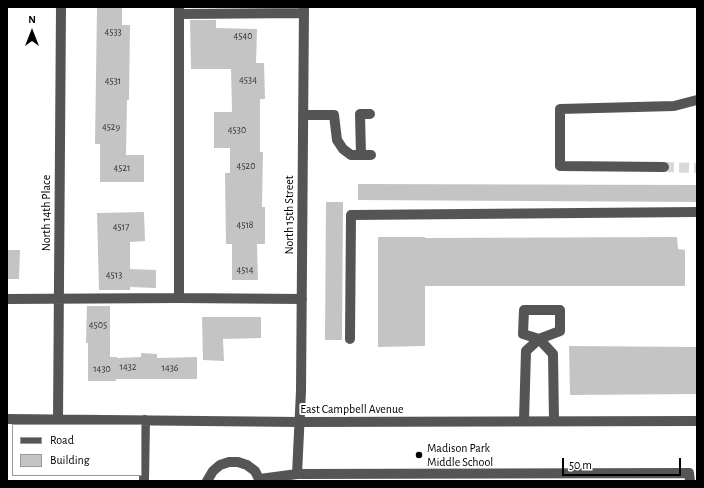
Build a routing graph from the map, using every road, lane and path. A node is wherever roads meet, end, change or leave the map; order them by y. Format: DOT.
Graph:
graph roads {
  1 [pos="61,7"];
  2 [pos="180,10"];
  3 [pos="304,10"];
  4 [pos="697,100"];
  5 [pos="370,114"];
  6 [pos="303,115"];
  7 [pos="664,168"];
  8 [pos="697,212"];
  9 [pos="179,298"];
  10 [pos="7,299"];
  11 [pos="58,299"];
  12 [pos="302,300"];
  13 [pos="350,339"];
  14 [pos="7,419"];
  15 [pos="58,419"];
  16 [pos="145,420"];
  17 [pos="524,421"];
  18 [pos="554,421"];
  19 [pos="697,421"];
  20 [pos="300,422"];
  21 [pos="297,474"];
  22 [pos="563,477"];
  23 [pos="260,480"];
  24 [pos="144,481"];
  25 [pos="207,481"];
  26 [pos="690,481"];
  1 -- 11 [label="street, North 14th Place"];
  2 -- 3 [label="street"];
  2 -- 9 [label="street"];
  3 -- 6 [label="street, North 15th Street"];
  4 -- 7 [label="street"];
  5 -- 6 [label="street"];
  6 -- 12 [label="street, North 15th Street"];
  8 -- 13 [label="street"];
  9 -- 11 [label="street"];
  9 -- 12 [label="street"];
  10 -- 11 [label="street"];
  11 -- 15 [label="street, North 14th Place"];
  12 -- 20 [label="street, North 15th Street"];
  14 -- 15 [label="street, East Campbell Avenue"];
  15 -- 16 [label="street, East Campbell Avenue"];
  16 -- 20 [label="street, East Campbell Avenue"];
  16 -- 24 [label="street"];
  17 -- 18 [label="street, East Campbell Avenue"];
  17 -- 18 [label="street"];
  17 -- 20 [label="street, East Campbell Avenue"];
  18 -- 19 [label="street, East Campbell Avenue"];
  20 -- 21 [label="street, North 15th Street"];
  21 -- 22 [label="street"];
  21 -- 23 [label="street"];
  22 -- 26 [label="street"];
  23 -- 25 [label="street"];
}
